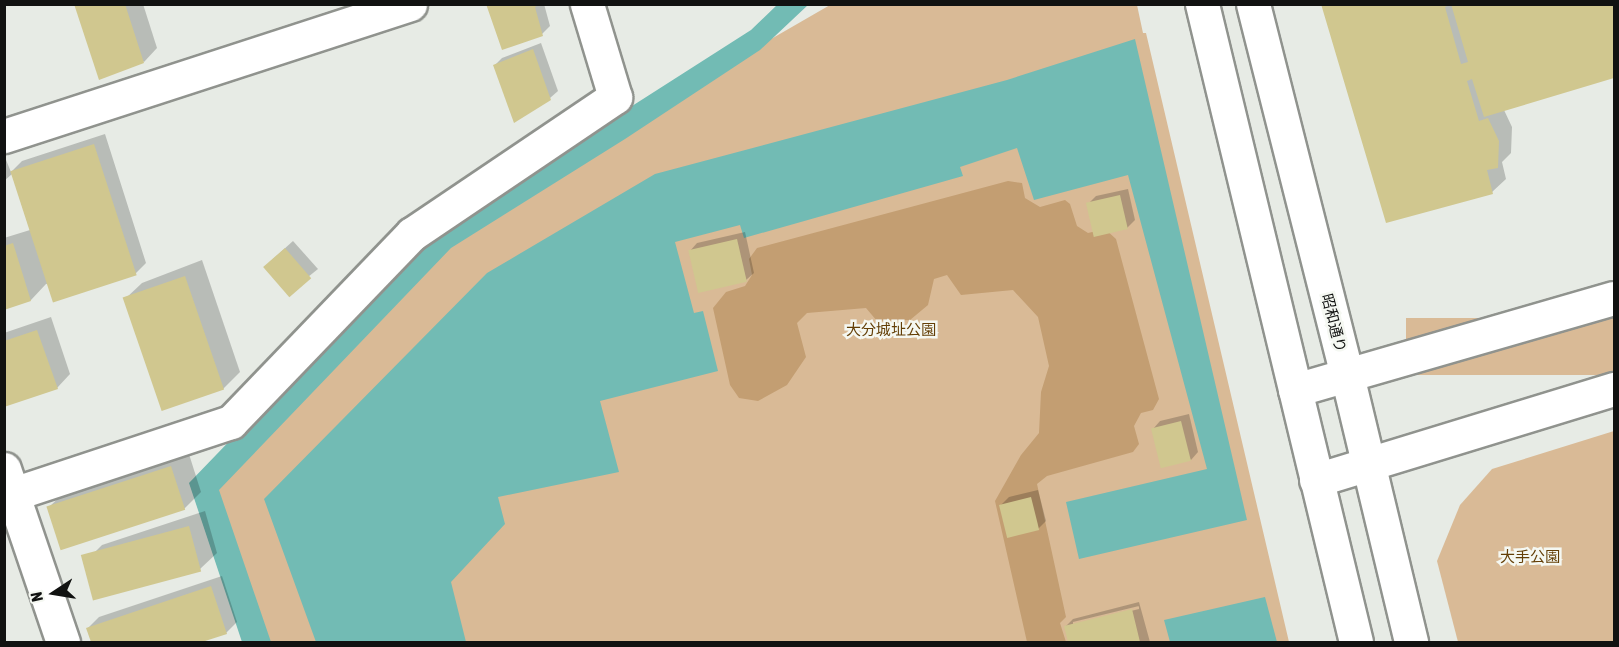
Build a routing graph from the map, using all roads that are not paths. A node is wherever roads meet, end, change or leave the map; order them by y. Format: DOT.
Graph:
graph roads {
  1 [pos="410,4"];
  2 [pos="587,4"];
  3 [pos="1202,4"];
  4 [pos="1253,4"];
  5 [pos="4,136"];
  6 [pos="1614,298"];
  7 [pos="1347,375"];
  8 [pos="1614,389"];
  9 [pos="1295,390"];
  10 [pos="1368,464"];
  11 [pos="1316,480"];
  12 [pos="7,487"];
  13 [pos="63,642"];
  14 [pos="1356,642"];
  15 [pos="1412,642"];
  1 -- 5 [label="main road"];
  2 -- 12 [label="main road"];
  3 -- 9 [label="main road"];
  4 -- 7 [label="main road, 昭和通り"];
  6 -- 7 [label="main road"];
  7 -- 9 [label="main road"];
  7 -- 10 [label="main road, 昭和通り"];
  8 -- 10 [label="main road"];
  9 -- 11 [label="main road"];
  10 -- 11 [label="main road"];
  10 -- 15 [label="main road, 昭和通り"];
  11 -- 14 [label="main road"];
  12 -- 13 [label="main road"];
}
